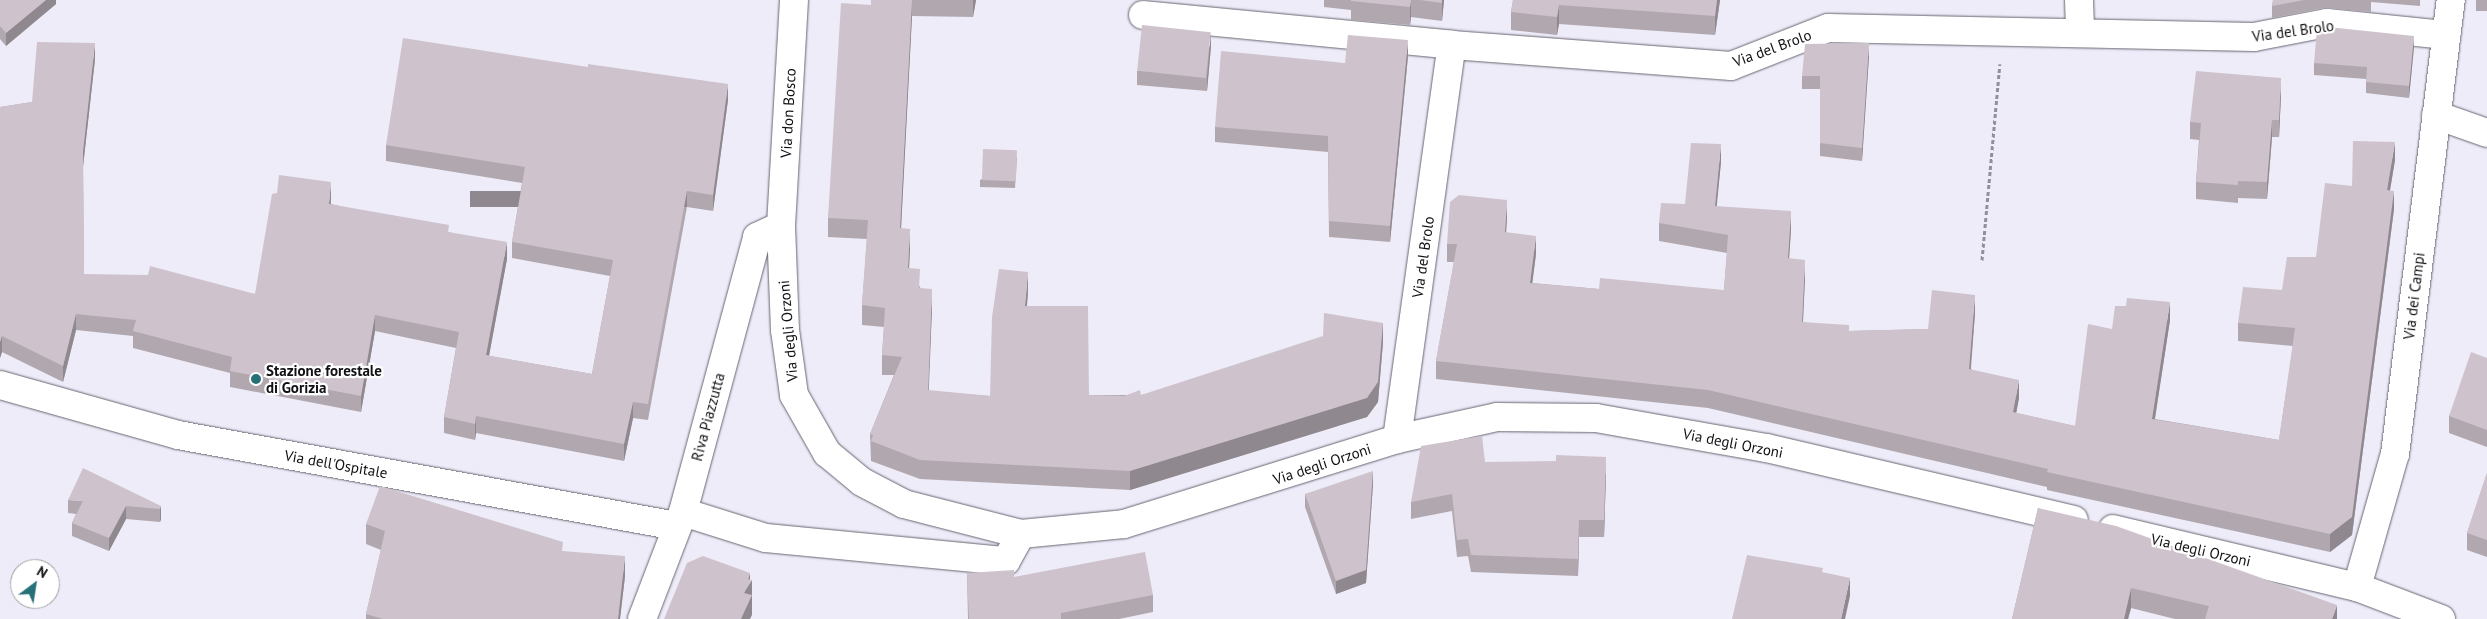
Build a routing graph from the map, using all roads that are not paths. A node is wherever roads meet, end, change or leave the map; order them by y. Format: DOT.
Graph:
graph roads {
  1 [pos="794,0"];
  2 [pos="2079,0"];
  3 [pos="2451,0"];
  4 [pos="1143,15"];
  5 [pos="2080,33"];
  6 [pos="2446,35"];
  7 [pos="1452,45"];
  8 [pos="2436,115"];
  9 [pos="2487,132"];
  10 [pos="781,226"];
  11 [pos="0,385"];
  12 [pos="1397,439"];
  13 [pos="680,519"];
  14 [pos="1021,534"];
  15 [pos="2357,587"];
  16 [pos="642,619"];
  17 [pos="2441,619"];
  1 -- 10 [label="street, Via don Bosco"];
  2 -- 5 [label="street"];
  3 -- 6 [label="street, Via dei Campi"];
  4 -- 7 [label="street, Via del Brolo"];
  5 -- 6 [label="street, Via del Brolo"];
  5 -- 7 [label="street, Via del Brolo"];
  6 -- 8 [label="street, Via dei Campi"];
  7 -- 12 [label="street, Via del Brolo"];
  8 -- 9 [label="street"];
  8 -- 15 [label="street, Via dei Campi"];
  10 -- 13 [label="street, Riva Piazzutta"];
  10 -- 14 [label="street, Via degli Orzoni"];
  11 -- 13 [label="street, Via dell'Ospitale"];
  12 -- 14 [label="street, Via degli Orzoni"];
  12 -- 15 [label="street, Via degli Orzoni"];
  13 -- 14 [label="street"];
  13 -- 16 [label="street, Riva Piazzutta"];
  15 -- 17 [label="street, Via degli Orzoni"];
}
